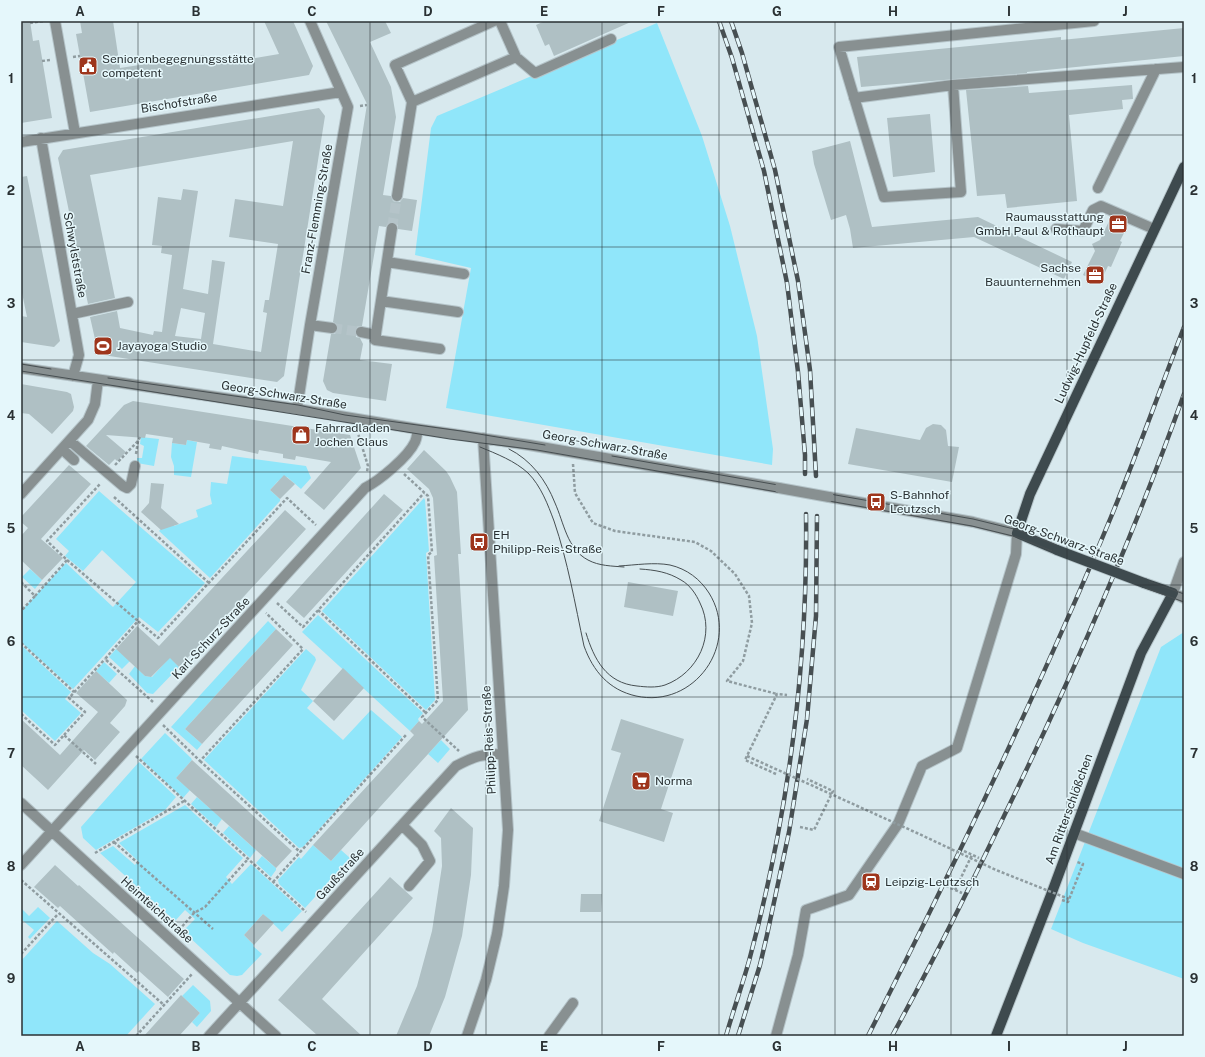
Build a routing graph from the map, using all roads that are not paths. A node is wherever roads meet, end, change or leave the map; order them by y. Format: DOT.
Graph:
graph roads {
  1 [pos="55,21"];
  2 [pos="310,21"];
  3 [pos="494,21"];
  4 [pos="500,21"];
  5 [pos="1094,21"];
  6 [pos="611,39"];
  7 [pos="516,57"];
  8 [pos="1184,66"];
  9 [pos="1156,69"];
  10 [pos="953,85"];
  11 [pos="341,92"];
  12 [pos="854,98"];
  13 [pos="412,102"];
  14 [pos="75,133"];
  15 [pos="40,138"];
  16 [pos="21,142"];
  17 [pos="1184,167"];
  18 [pos="1098,188"];
  19 [pos="397,196"];
  20 [pos="392,228"];
  21 [pos="1056,229"];
  22 [pos="1154,229"];
  23 [pos="387,262"];
  24 [pos="464,274"];
  25 [pos="381,301"];
  26 [pos="128,302"];
  27 [pos="458,312"];
  28 [pos="72,314"];
  29 [pos="310,325"];
  30 [pos="332,328"];
  31 [pos="361,332"];
  32 [pos="376,334"];
  33 [pos="440,349"];
  34 [pos="21,368"];
  35 [pos="73,376"];
  36 [pos="98,380"];
  37 [pos="298,409"];
  38 [pos="418,429"];
  39 [pos="483,438"];
  40 [pos="70,441"];
  41 [pos="62,449"];
  42 [pos="74,460"];
  43 [pos="135,466"];
  44 [pos="23,488"];
  45 [pos="1017,533"];
  46 [pos="1184,562"];
  47 [pos="1173,593"];
  48 [pos="1184,598"];
  49 [pos="503,754"];
  50 [pos="21,803"];
  51 [pos="402,825"];
  52 [pos="52,832"];
  53 [pos="1074,833"];
  54 [pos="21,865"];
  55 [pos="1184,874"];
  56 [pos="409,886"];
  57 [pos="239,1003"];
  58 [pos="573,1003"];
  59 [pos="209,1036"];
  60 [pos="276,1036"];
  61 [pos="466,1036"];
  62 [pos="549,1036"];
  63 [pos="776,1036"];
  64 [pos="996,1036"];
  1 -- 14 [label="street"];
  2 -- 11 [label="street, Franz-Flemming-Straße"];
  3 -- 13 [label="street"];
  4 -- 7 [label="street"];
  5 -- 12 [label="street"];
  6 -- 7 [label="street"];
  7 -- 13 [label="street"];
  8 -- 9 [label="street"];
  9 -- 10 [label="street"];
  9 -- 18 [label="street"];
  10 -- 12 [label="street"];
  10 -- 12 [label="street"];
  11 -- 14 [label="street, Bischofstraße"];
  11 -- 29 [label="street, Franz-Flemming-Straße"];
  13 -- 19 [label="street"];
  14 -- 15 [label="street, Bischofstraße"];
  15 -- 16 [label="street, Bischofstraße"];
  15 -- 28 [label="street, Schwylststraße"];
  17 -- 22 [label="main road, Ludwig-Hupfeld-Straße"];
  20 -- 23 [label="street"];
  21 -- 22 [label="street"];
  22 -- 45 [label="main road, Ludwig-Hupfeld-Straße"];
  23 -- 24 [label="street"];
  23 -- 25 [label="street"];
  25 -- 27 [label="street"];
  25 -- 32 [label="street"];
  26 -- 28 [label="street"];
  28 -- 35 [label="street, Schwylststraße"];
  29 -- 30 [label="street"];
  29 -- 37 [label="street, Franz-Flemming-Straße"];
  31 -- 32 [label="street"];
  32 -- 33 [label="street"];
  34 -- 35 [label="street, Georg-Schwarz-Straße"];
  35 -- 36 [label="street, Georg-Schwarz-Straße"];
  36 -- 37 [label="street, Georg-Schwarz-Straße"];
  36 -- 40 [label="street"];
  37 -- 38 [label="street, Georg-Schwarz-Straße"];
  38 -- 39 [label="street, Georg-Schwarz-Straße"];
  38 -- 52 [label="street, Karl-Schurz-Straße"];
  39 -- 45 [label="street, Georg-Schwarz-Straße, bridge"];
  39 -- 49 [label="street, Philipp-Reis-Straße"];
  40 -- 41 [label="street"];
  40 -- 43 [label="street"];
  41 -- 42 [label="street"];
  41 -- 44 [label="street"];
  45 -- 47 [label="main road, Georg-Schwarz-Straße, bridge"];
  45 -- 63 [label="street"];
  46 -- 47 [label="street"];
  47 -- 48 [label="street"];
  47 -- 53 [label="main road, Am Ritterschlößchen"];
  49 -- 51 [label="street, Gaußstraße"];
  49 -- 61 [label="street, Philipp-Reis-Straße"];
  50 -- 52 [label="street, Heimteichstraße"];
  51 -- 56 [label="street"];
  51 -- 57 [label="street, Gaußstraße"];
  52 -- 54 [label="street, Karl-Schurz-Straße"];
  52 -- 57 [label="street, Heimteichstraße"];
  53 -- 55 [label="street"];
  53 -- 64 [label="main road, Am Ritterschlößchen"];
  57 -- 59 [label="street, Gaußstraße"];
  57 -- 60 [label="street, Heimteichstraße"];
  58 -- 62 [label="street"];
}
